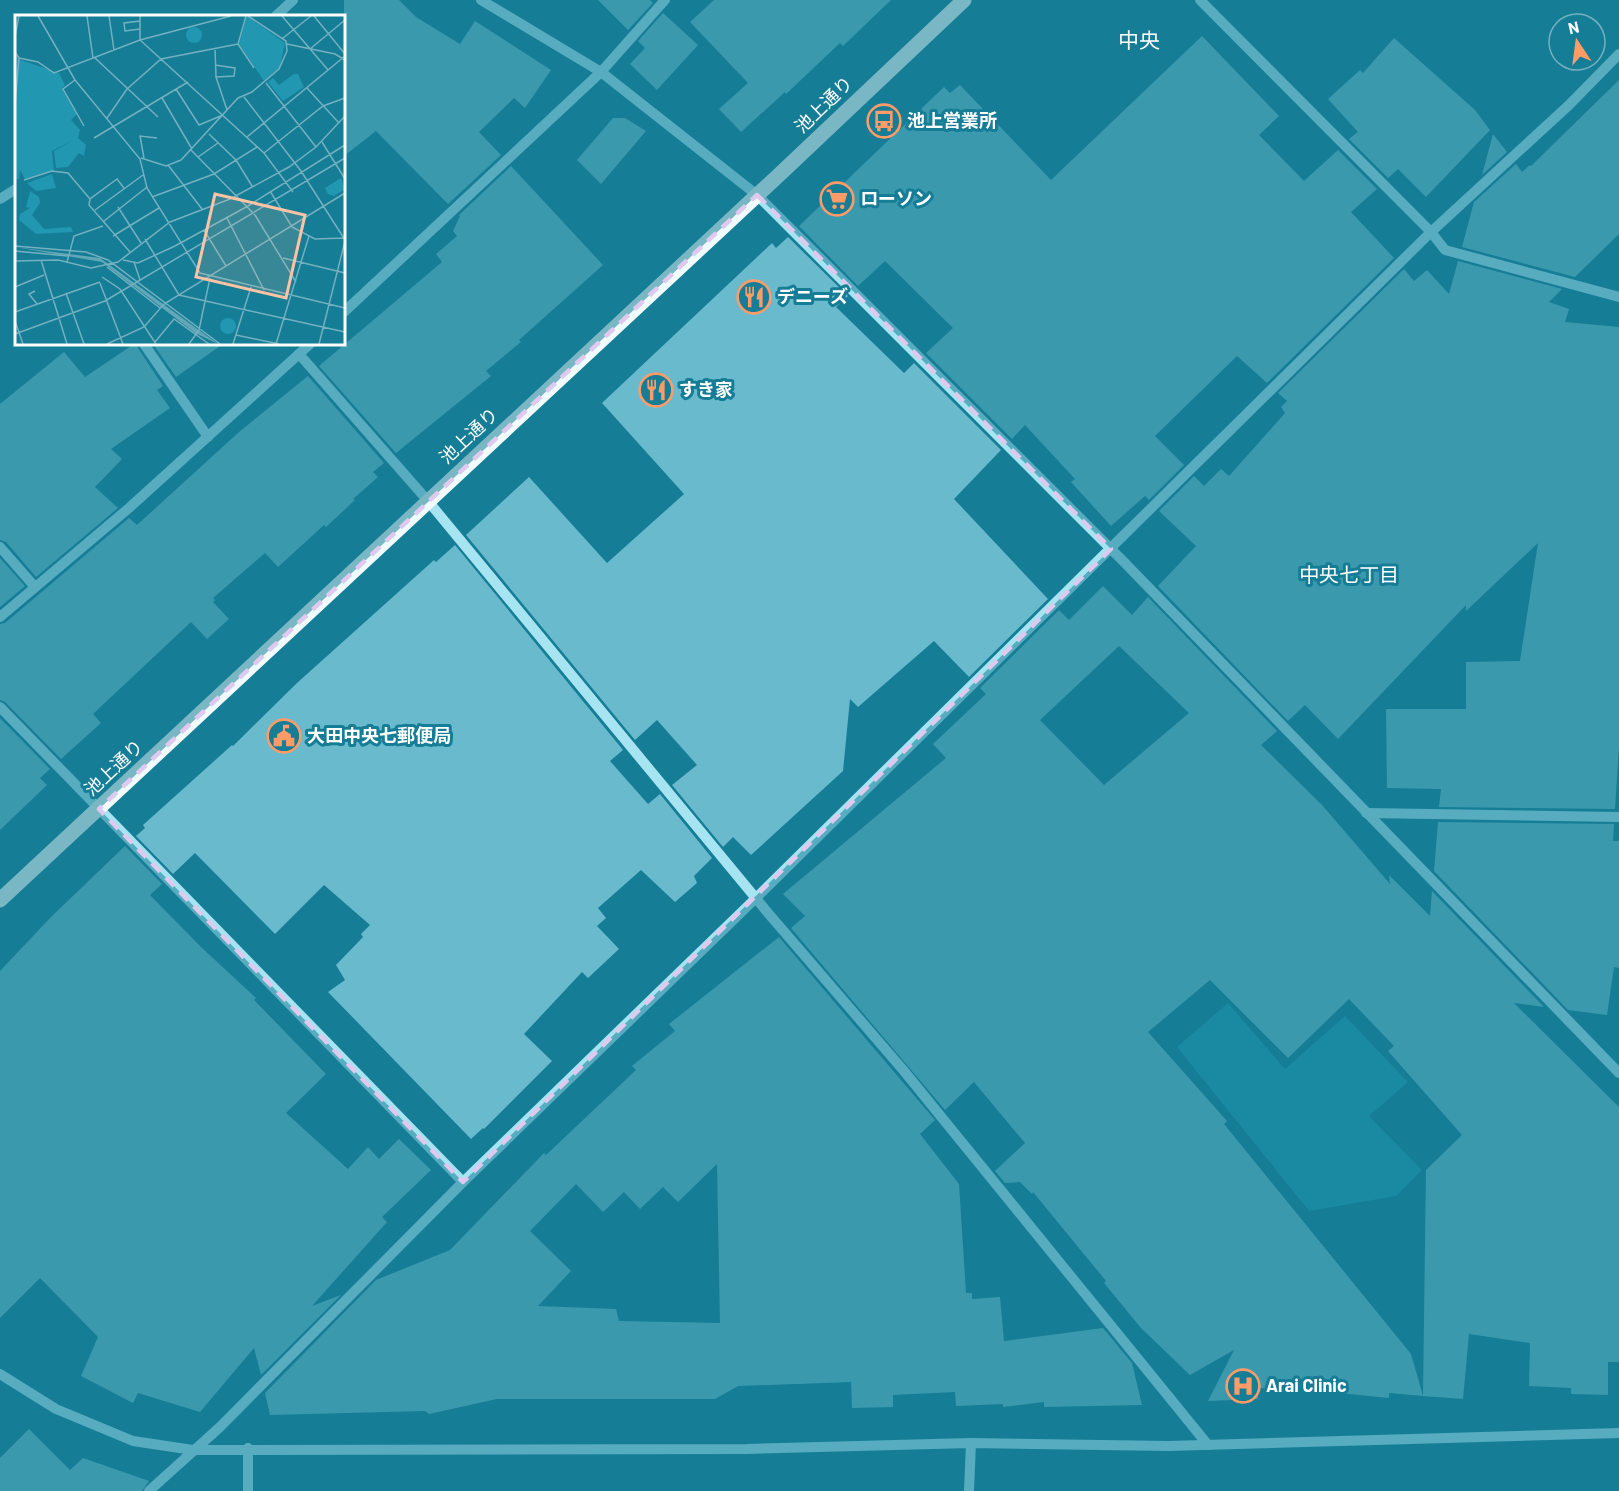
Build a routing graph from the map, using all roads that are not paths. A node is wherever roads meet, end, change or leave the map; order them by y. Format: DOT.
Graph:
graph roads {
  1 [pos="293,0"];
  2 [pos="481,0"];
  3 [pos="665,0"];
  4 [pos="964,0"];
  5 [pos="1200,0"];
  6 [pos="277,15"];
  7 [pos="1619,54"];
  8 [pos="601,72"];
  9 [pos="15,190"];
  10 [pos="757,195"];
  11 [pos="0,199"];
  12 [pos="1431,232"];
  13 [pos="1619,297"];
  14 [pos="345,311"];
  15 [pos="145,345"];
  16 [pos="309,345"];
  17 [pos="299,354"];
  18 [pos="208,436"];
  19 [pos="428,501"];
  20 [pos="0,547"];
  21 [pos="1111,549"];
  22 [pos="35,587"];
  23 [pos="0,617"];
  24 [pos="0,707"];
  25 [pos="99,809"];
  26 [pos="1366,813"];
  27 [pos="1619,817"];
  28 [pos="756,898"];
  29 [pos="0,900"];
  30 [pos="1619,1073"];
  31 [pos="463,1182"];
  32 [pos="0,1374"];
  33 [pos="1619,1433"];
  34 [pos="970,1443"];
  35 [pos="1208,1445"];
  36 [pos="248,1448"];
  37 [pos="193,1450"];
  38 [pos="149,1491"];
  39 [pos="248,1491"];
  40 [pos="969,1491"];
  1 -- 6 [label="street"];
  2 -- 8 [label="street"];
  3 -- 8 [label="street"];
  4 -- 10 [label="main road, 池上通り"];
  5 -- 12 [label="street"];
  7 -- 12 [label="street"];
  8 -- 10 [label="street"];
  8 -- 14 [label="street"];
  9 -- 11 [label="street"];
  10 -- 19 [label="main road, 池上通り"];
  10 -- 21 [label="street"];
  12 -- 13 [label="street"];
  12 -- 21 [label="street"];
  15 -- 18 [label="street"];
  16 -- 17 [label="street"];
  17 -- 18 [label="street"];
  17 -- 19 [label="street"];
  18 -- 22 [label="street"];
  19 -- 25 [label="main road, 池上通り"];
  19 -- 28 [label="street"];
  20 -- 22 [label="street"];
  21 -- 26 [label="street"];
  21 -- 28 [label="street"];
  22 -- 23 [label="street"];
  24 -- 25 [label="street"];
  25 -- 29 [label="main road, 池上通り"];
  25 -- 31 [label="street"];
  26 -- 27 [label="street"];
  26 -- 30 [label="street"];
  28 -- 31 [label="street"];
  28 -- 35 [label="street"];
  31 -- 37 [label="street"];
  32 -- 37 [label="street"];
  33 -- 35 [label="street"];
  34 -- 35 [label="street"];
  34 -- 36 [label="street"];
  34 -- 40 [label="street"];
  36 -- 37 [label="street"];
  36 -- 39 [label="street"];
  37 -- 38 [label="street"];
}
